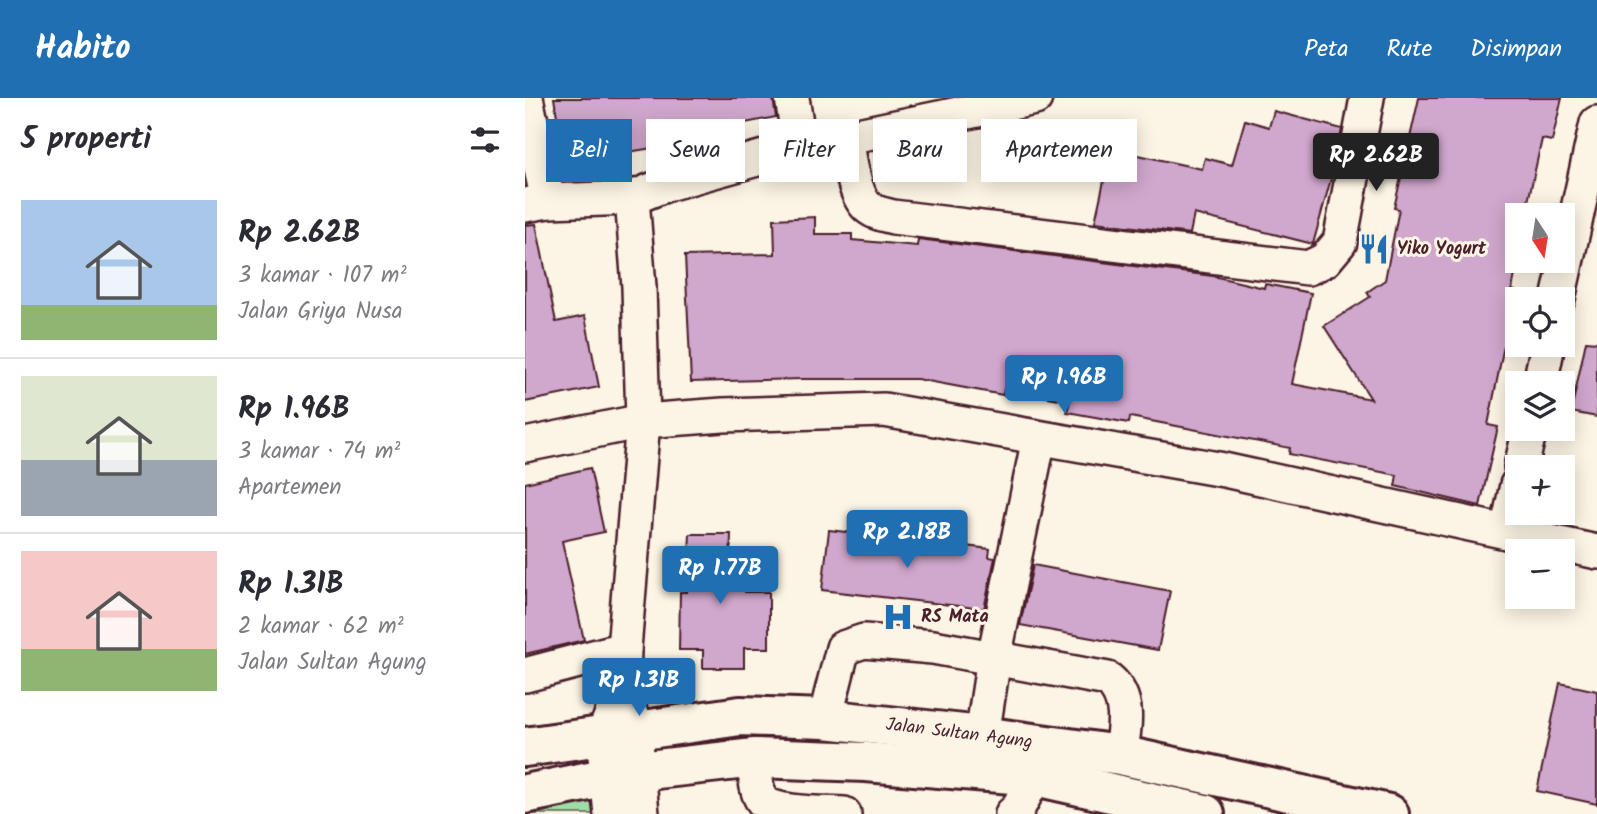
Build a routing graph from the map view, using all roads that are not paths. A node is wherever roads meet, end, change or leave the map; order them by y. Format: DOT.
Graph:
graph roads {
  1 [pos="526,98"];
  2 [pos="792,98"];
  3 [pos="1035,98"];
  4 [pos="1367,98"];
  5 [pos="795,119"];
  6 [pos="1597,123"];
  7 [pos="859,135"];
  8 [pos="759,158"];
  9 [pos="854,182"];
  10 [pos="632,198"];
  11 [pos="536,203"];
  12 [pos="1561,287"];
  13 [pos="643,421"];
  14 [pos="1039,438"];
  15 [pos="525,445"];
  16 [pos="1508,525"];
  17 [pos="1507,532"];
  18 [pos="1597,552"];
  19 [pos="624,649"];
  20 [pos="994,658"];
  21 [pos="525,675"];
  22 [pos="825,719"];
  23 [pos="619,734"];
  24 [pos="982,736"];
  25 [pos="525,747"];
  26 [pos="1120,755"];
  27 [pos="755,758"];
  28 [pos="1035,776"];
  29 [pos="619,788"];
  30 [pos="525,794"];
  31 [pos="642,814"];
  32 [pos="845,814"];
  33 [pos="1012,814"];
  34 [pos="1204,814"];
  35 [pos="1389,814"];
  1 -- 11 [label="street"];
  2 -- 5 [label="street"];
  3 -- 7 [label="street"];
  4 -- 9 [label="street"];
  6 -- 12 [label="street"];
  8 -- 10 [label="street"];
  10 -- 11 [label="street"];
  10 -- 13 [label="street"];
  13 -- 14 [label="street"];
  13 -- 15 [label="street"];
  13 -- 19 [label="street"];
  14 -- 17 [label="street"];
  14 -- 20 [label="street"];
  16 -- 17 [label="street"];
  17 -- 18 [label="street"];
  19 -- 21 [label="street"];
  19 -- 23 [label="street"];
  20 -- 22 [label="street"];
  20 -- 24 [label="street"];
  20 -- 26 [label="street"];
  22 -- 23 [label="main road, Jalan Sultan Agung"];
  22 -- 24 [label="main road, Jalan Sultan Agung"];
  23 -- 25 [label="main road, Jalan Sultan Agung"];
  23 -- 29 [label="street"];
  24 -- 26 [label="main road, Jalan Sultan Agung"];
  26 -- 35 [label="main road, Jalan Sultan Agung"];
  27 -- 28 [label="main road, Jalan Sultan Agung"];
  27 -- 29 [label="main road, Jalan Sultan Agung"];
  27 -- 32 [label="street"];
  28 -- 33 [label="street"];
  28 -- 34 [label="main road, Jalan Sultan Agung"];
  29 -- 30 [label="main road, Jalan Sultan Agung"];
  29 -- 31 [label="street"];
}
